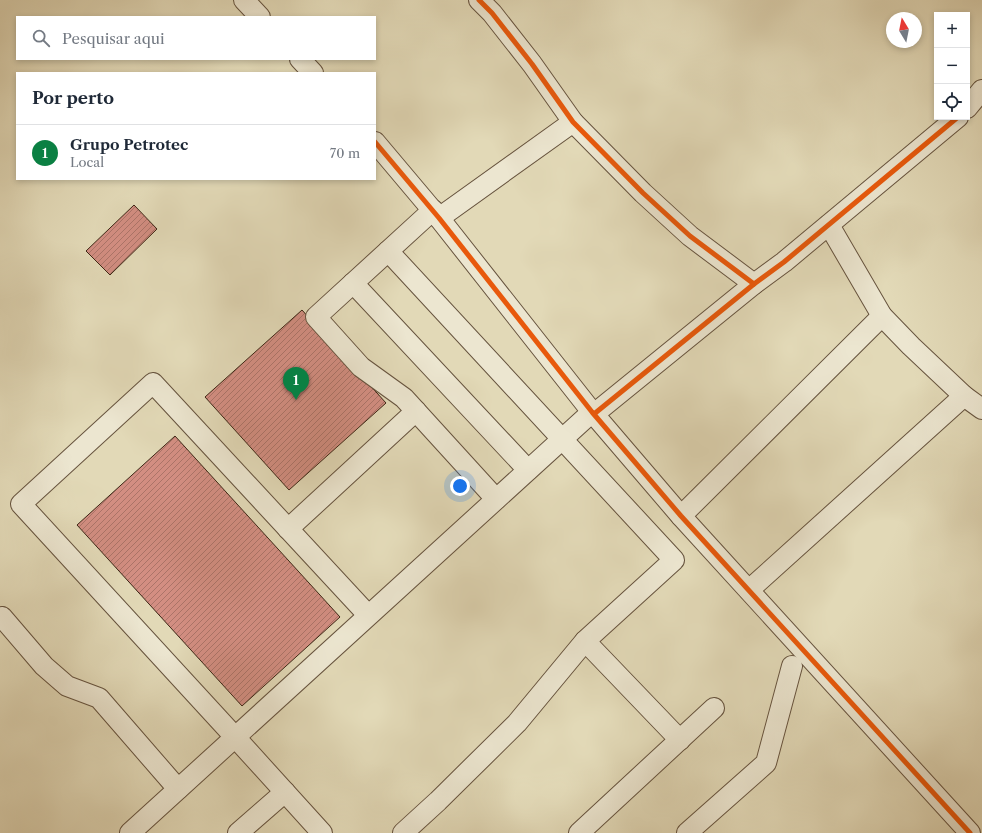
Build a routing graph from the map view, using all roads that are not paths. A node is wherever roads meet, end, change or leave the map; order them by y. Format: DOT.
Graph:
graph roads {
  1 [pos="244,0"];
  2 [pos="479,0"];
  3 [pos="259,16"];
  4 [pos="301,60"];
  5 [pos="312,72"];
  6 [pos="982,90"];
  7 [pos="970,104"];
  8 [pos="954,120"];
  9 [pos="573,122"];
  10 [pos="376,143"];
  11 [pos="436,214"];
  12 [pos="829,225"];
  13 [pos="388,251"];
  14 [pos="353,283"];
  15 [pos="754,284"];
  16 [pos="882,316"];
  17 [pos="964,396"];
  18 [pos="982,409"];
  19 [pos="416,411"];
  20 [pos="593,413"];
  21 [pos="562,439"];
  22 [pos="528,470"];
  23 [pos="496,499"];
  24 [pos="681,516"];
  25 [pos="288,529"];
  26 [pos="749,590"];
  27 [pos="368,615"];
  28 [pos="2,617"];
  29 [pos="585,641"];
  30 [pos="792,666"];
  31 [pos="714,708"];
  32 [pos="235,737"];
  33 [pos="680,740"];
  34 [pos="178,788"];
  35 [pos="285,792"];
  36 [pos="130,833"];
  37 [pos="238,833"];
  38 [pos="322,833"];
  39 [pos="403,833"];
  40 [pos="580,833"];
  41 [pos="687,833"];
  42 [pos="970,833"];
  1 -- 3 [label="street"];
  2 -- 9 [label="street"];
  4 -- 5 [label="street"];
  6 -- 7 [label="street"];
  8 -- 12 [label="street"];
  9 -- 11 [label="street"];
  9 -- 15 [label="street"];
  10 -- 11 [label="street"];
  11 -- 13 [label="street"];
  11 -- 20 [label="street"];
  12 -- 15 [label="street"];
  12 -- 16 [label="street"];
  13 -- 14 [label="street"];
  13 -- 21 [label="street"];
  14 -- 19 [label="street"];
  14 -- 22 [label="street"];
  15 -- 20 [label="street"];
  16 -- 17 [label="street"];
  16 -- 24 [label="street"];
  17 -- 18 [label="street"];
  17 -- 26 [label="street"];
  19 -- 23 [label="street"];
  19 -- 25 [label="street"];
  20 -- 21 [label="street"];
  20 -- 24 [label="street"];
  21 -- 22 [label="street"];
  21 -- 29 [label="street"];
  22 -- 23 [label="street"];
  23 -- 27 [label="street"];
  24 -- 26 [label="street"];
  25 -- 27 [label="street"];
  25 -- 32 [label="street"];
  26 -- 42 [label="street"];
  27 -- 32 [label="street"];
  28 -- 34 [label="street"];
  29 -- 33 [label="street"];
  29 -- 39 [label="street"];
  30 -- 41 [label="street"];
  31 -- 33 [label="street"];
  32 -- 34 [label="street"];
  32 -- 35 [label="street"];
  33 -- 40 [label="street"];
  34 -- 36 [label="street"];
  35 -- 37 [label="street"];
  35 -- 38 [label="street"];
}
